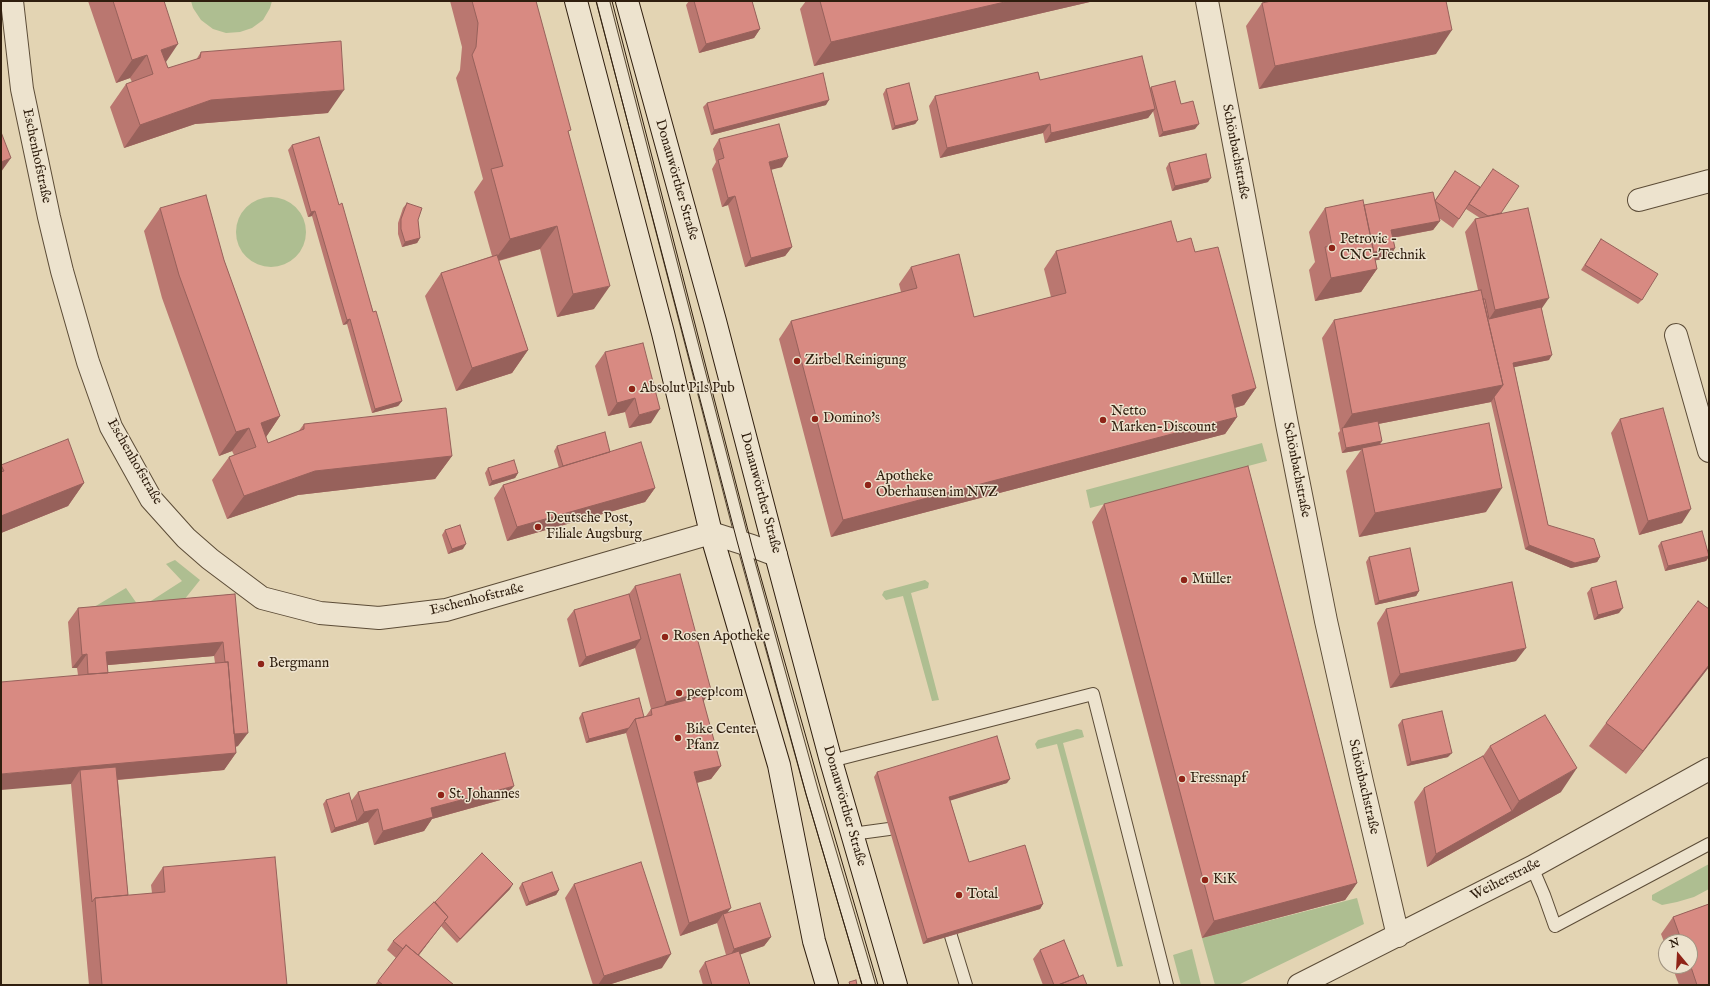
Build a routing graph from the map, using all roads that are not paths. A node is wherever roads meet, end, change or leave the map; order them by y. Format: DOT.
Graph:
graph roads {
  1 [pos="12,1"];
  2 [pos="576,1"];
  3 [pos="603,1"];
  4 [pos="627,1"];
  5 [pos="1206,1"];
  6 [pos="1709,181"];
  7 [pos="1639,200"];
  8 [pos="1676,335"];
  9 [pos="1709,451"];
  10 [pos="711,533"];
  11 [pos="743,543"];
  12 [pos="776,556"];
  13 [pos="831,761"];
  14 [pos="1709,769"];
  15 [pos="889,829"];
  16 [pos="852,834"];
  17 [pos="1709,844"];
  18 [pos="1532,867"];
  19 [pos="951,936"];
  20 [pos="1398,936"];
  21 [pos="826,985"];
  22 [pos="869,985"];
  23 [pos="896,985"];
  24 [pos="966,985"];
  25 [pos="1168,985"];
  26 [pos="1299,985"];
  1 -- 10 [label="street, Eschenhofstraße"];
  2 -- 10 [label="street"];
  3 -- 11 [label="lane"];
  4 -- 12 [label="street, Donauwörther Straße"];
  5 -- 20 [label="street, Schönbachstraße"];
  6 -- 7 [label="street"];
  8 -- 9 [label="street"];
  10 -- 11 [label="street"];
  10 -- 21 [label="street"];
  11 -- 12 [label="street"];
  11 -- 22 [label="lane"];
  12 -- 13 [label="street, Donauwörther Straße"];
  13 -- 16 [label="street, Donauwörther Straße"];
  13 -- 25 [label="lane"];
  14 -- 18 [label="street, Weiherstraße"];
  15 -- 16 [label="lane"];
  16 -- 23 [label="street, Donauwörther Straße"];
  17 -- 18 [label="lane"];
  18 -- 20 [label="street, Weiherstraße"];
  19 -- 24 [label="lane"];
  20 -- 26 [label="street, Weiherstraße"];
}
